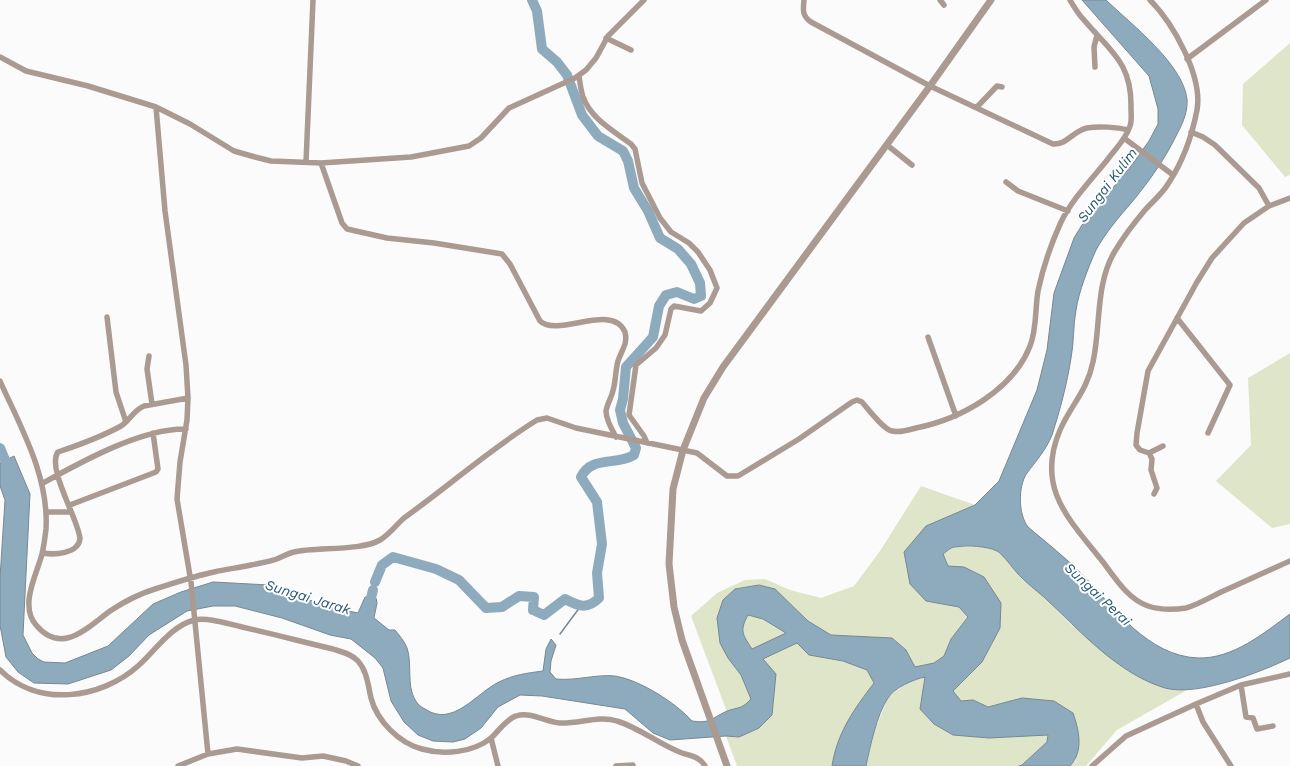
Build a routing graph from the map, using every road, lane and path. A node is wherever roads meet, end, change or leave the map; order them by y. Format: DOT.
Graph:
graph roads {
  1 [pos="313,0"];
  2 [pos="644,0"];
  3 [pos="804,0"];
  4 [pos="940,0"];
  5 [pos="990,0"];
  6 [pos="1070,0"];
  7 [pos="1150,0"];
  8 [pos="1266,0"];
  9 [pos="944,5"];
  10 [pos="1097,35"];
  11 [pos="606,38"];
  12 [pos="631,50"];
  13 [pos="0,57"];
  14 [pos="1186,59"];
  15 [pos="1095,67"];
  16 [pos="577,77"];
  17 [pos="930,86"];
  18 [pos="1002,87"];
  19 [pos="156,107"];
  20 [pos="976,107"];
  21 [pos="1128,130"];
  22 [pos="1191,132"];
  23 [pos="1124,138"];
  24 [pos="887,145"];
  25 [pos="306,162"];
  26 [pos="321,163"];
  27 [pos="912,165"];
  28 [pos="1173,175"];
  29 [pos="1006,182"];
  30 [pos="1290,198"];
  31 [pos="1269,206"];
  32 [pos="1068,211"];
  33 [pos="107,317"];
  34 [pos="1177,318"];
  35 [pos="928,337"];
  36 [pos="149,356"];
  37 [pos="0,381"];
  38 [pos="188,398"];
  39 [pos="152,404"];
  40 [pos="956,416"];
  41 [pos="126,422"];
  42 [pos="186,429"];
  43 [pos="153,433"];
  44 [pos="1208,434"];
  45 [pos="616,437"];
  46 [pos="644,443"];
  47 [pos="1163,446"];
  48 [pos="683,450"];
  49 [pos="1149,453"];
  50 [pos="57,476"];
  51 [pos="43,483"];
  52 [pos="1154,494"];
  53 [pos="70,505"];
  54 [pos="46,512"];
  55 [pos="70,512"];
  56 [pos="43,553"];
  57 [pos="1290,561"];
  58 [pos="190,580"];
  59 [pos="195,620"];
  60 [pos="0,670"];
  61 [pos="1290,674"];
  62 [pos="1240,685"];
  63 [pos="1196,704"];
  64 [pos="1273,726"];
  65 [pos="491,738"];
  66 [pos="208,754"];
  67 [pos="633,765"];
  68 [pos="178,766"];
  69 [pos="358,766"];
  70 [pos="498,766"];
  71 [pos="616,766"];
  72 [pos="705,766"];
  73 [pos="727,766"];
  74 [pos="1092,766"];
  75 [pos="1230,766"];
  1 -- 25 [label="street"];
  2 -- 11 [label="street"];
  3 -- 17 [label="street"];
  4 -- 9 [label="street"];
  5 -- 17 [label="street"];
  6 -- 10 [label="street"];
  7 -- 14 [label="street"];
  8 -- 14 [label="street"];
  10 -- 15 [label="street"];
  10 -- 21 [label="street"];
  11 -- 12 [label="street"];
  11 -- 16 [label="street"];
  13 -- 19 [label="street"];
  14 -- 22 [label="street"];
  16 -- 26 [label="street"];
  16 -- 46 [label="street"];
  17 -- 20 [label="street"];
  17 -- 24 [label="street"];
  18 -- 20 [label="street"];
  19 -- 25 [label="street"];
  19 -- 38 [label="street"];
  20 -- 21 [label="street"];
  21 -- 23 [label="street"];
  22 -- 28 [label="street"];
  22 -- 31 [label="street"];
  23 -- 28 [label="street"];
  23 -- 32 [label="street"];
  24 -- 27 [label="street"];
  24 -- 48 [label="street"];
  25 -- 26 [label="street"];
  26 -- 45 [label="street"];
  28 -- 57 [label="street"];
  29 -- 32 [label="street"];
  30 -- 31 [label="street"];
  31 -- 34 [label="street"];
  32 -- 40 [label="street"];
  33 -- 41 [label="street"];
  34 -- 44 [label="street"];
  34 -- 49 [label="street"];
  35 -- 40 [label="street"];
  36 -- 39 [label="street"];
  37 -- 51 [label="street"];
  38 -- 39 [label="street"];
  38 -- 42 [label="street"];
  39 -- 41 [label="street"];
  40 -- 48 [label="street"];
  41 -- 50 [label="street"];
  42 -- 43 [label="street"];
  42 -- 58 [label="street"];
  43 -- 50 [label="street"];
  43 -- 53 [label="street"];
  45 -- 46 [label="street"];
  45 -- 58 [label="street"];
  46 -- 48 [label="street"];
  47 -- 49 [label="street"];
  48 -- 73 [label="street"];
  49 -- 52 [label="street"];
  50 -- 51 [label="street"];
  50 -- 53 [label="street"];
  51 -- 54 [label="street"];
  53 -- 55 [label="street"];
  54 -- 55 [label="street"];
  54 -- 56 [label="street"];
  55 -- 56 [label="street"];
  56 -- 58 [label="street"];
  58 -- 59 [label="street"];
  59 -- 60 [label="street"];
  59 -- 65 [label="street"];
  59 -- 66 [label="street"];
  61 -- 62 [label="street"];
  62 -- 63 [label="street"];
  62 -- 64 [label="street"];
  63 -- 74 [label="street"];
  63 -- 75 [label="street"];
  65 -- 70 [label="street"];
  65 -- 72 [label="street"];
  66 -- 68 [label="street"];
  66 -- 69 [label="street"];
  67 -- 71 [label="street"];
}
